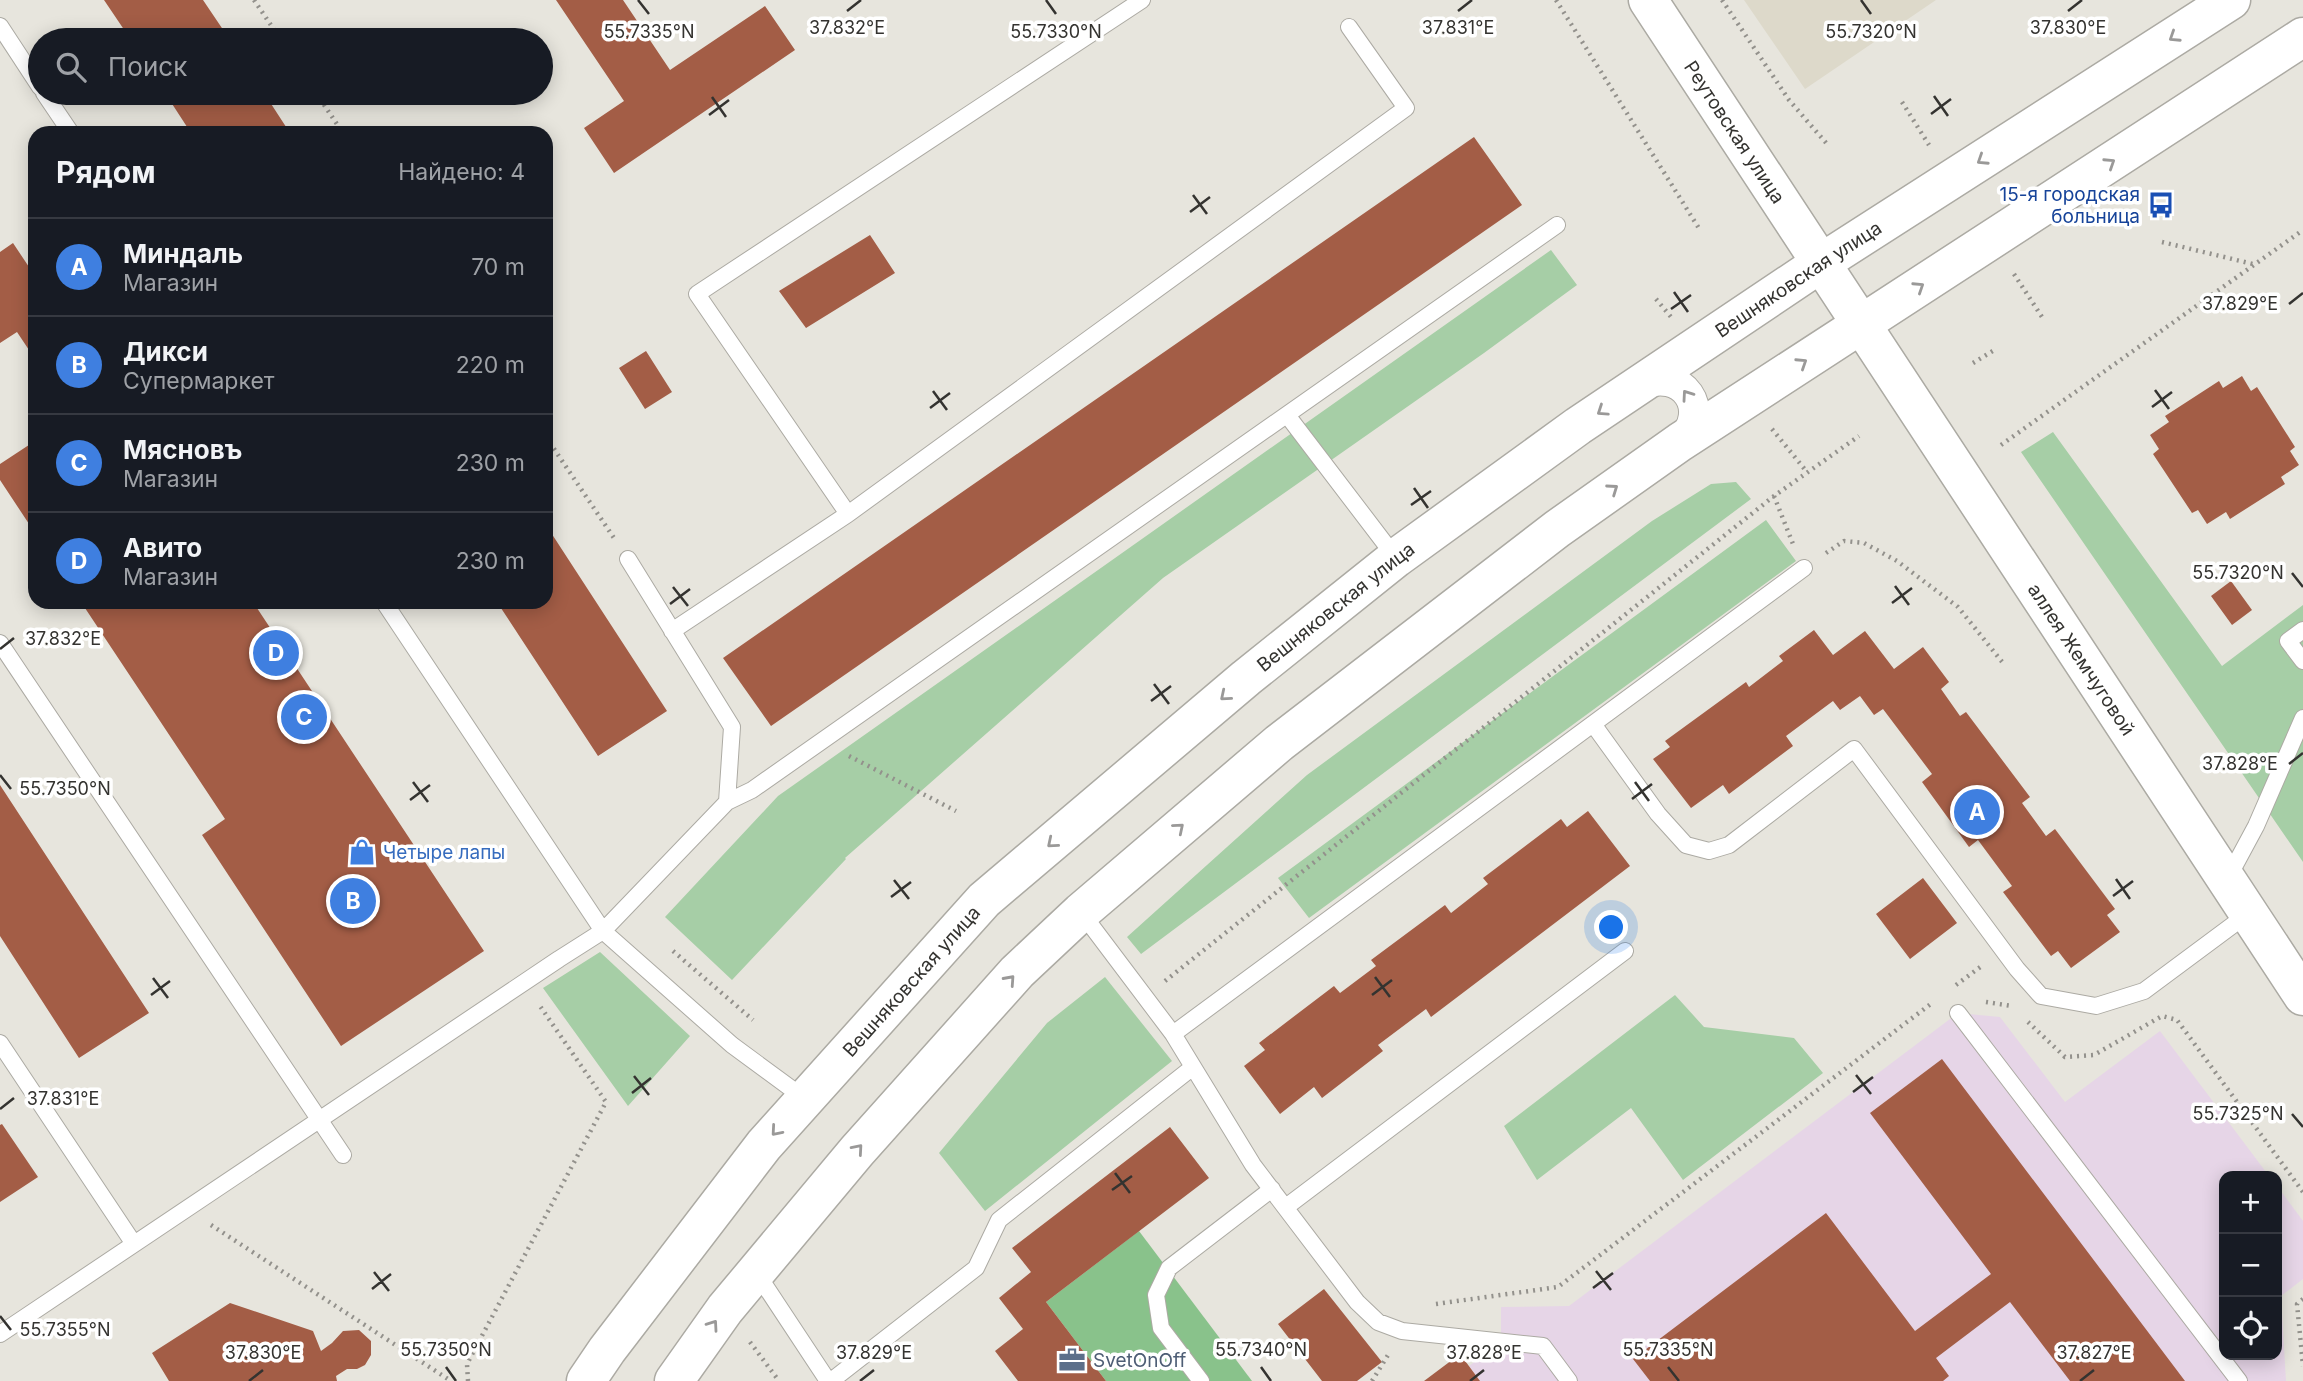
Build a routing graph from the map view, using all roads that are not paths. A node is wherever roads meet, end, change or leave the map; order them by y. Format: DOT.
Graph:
graph roads {
  1 [pos="1142,0"];
  2 [pos="1648,0"];
  3 [pos="2231,0"];
  4 [pos="0,26"];
  5 [pos="1349,27"];
  6 [pos="2303,37"];
  7 [pos="28,69"];
  8 [pos="52,105"];
  9 [pos="66,126"];
  10 [pos="1557,225"];
  11 [pos="1821,263"];
  12 [pos="1861,324"];
  13 [pos="1640,385"];
  14 [pos="1287,415"];
  15 [pos="1680,442"];
  16 [pos="848,514"];
  17 [pos="1396,558"];
  18 [pos="628,559"];
  19 [pos="1804,568"];
  20 [pos="389,609"];
  21 [pos="672,631"];
  22 [pos="2303,631"];
  23 [pos="0,643"];
  24 [pos="2303,661"];
  25 [pos="2303,718"];
  26 [pos="1593,724"];
  27 [pos="727,802"];
  28 [pos="2227,880"];
  29 [pos="1081,912"];
  30 [pos="2249,913"];
  31 [pos="603,931"];
  32 [pos="1625,951"];
  33 [pos="2303,996"];
  34 [pos="1958,1013"];
  35 [pos="1173,1034"];
  36 [pos="0,1043"];
  37 [pos="1193,1067"];
  38 [pos="804,1098"];
  39 [pos="319,1120"];
  40 [pos="343,1155"];
  41 [pos="1272,1189"];
  42 [pos="1286,1208"];
  43 [pos="134,1244"];
  44 [pos="755,1272"];
  45 [pos="0,1335"];
  46 [pos="586,1381"];
  47 [pos="674,1381"];
  48 [pos="829,1381"];
  49 [pos="1200,1381"];
  50 [pos="1569,1381"];
  51 [pos="2238,1381"];
  1 -- 16 [label="lane"];
  2 -- 11 [label="main road, Реутовская улица"];
  3 -- 11 [label="main road, Вешняковская улица, one-way"];
  4 -- 7 [label="lane"];
  5 -- 16 [label="lane"];
  12 -- 6 [label="main road, one-way"];
  8 -- 9 [label="lane"];
  10 -- 14 [label="lane"];
  11 -- 12 [label="main road, Реутовская улица"];
  11 -- 13 [label="main road, Вешняковская улица"];
  15 -- 12 [label="main road, one-way"];
  12 -- 28 [label="main road, аллея Жемчуговой"];
  15 -- 13 [label="street, one-way"];
  13 -- 17 [label="main road, Вешняковская улица, one-way"];
  14 -- 17 [label="lane"];
  14 -- 27 [label="lane"];
  29 -- 15 [label="main road, one-way"];
  16 -- 21 [label="lane"];
  17 -- 38 [label="main road, Вешняковская улица, one-way"];
  18 -- 21 [label="lane"];
  19 -- 26 [label="lane"];
  20 -- 31 [label="lane"];
  21 -- 27 [label="lane"];
  22 -- 24 [label="lane"];
  23 -- 39 [label="lane"];
  25 -- 28 [label="lane"];
  26 -- 30 [label="lane"];
  26 -- 35 [label="lane"];
  27 -- 31 [label="lane"];
  28 -- 30 [label="main road, аллея Жемчуговой"];
  29 -- 35 [label="lane"];
  44 -- 29 [label="main road, one-way"];
  30 -- 33 [label="main road, аллея Жемчуговой"];
  31 -- 38 [label="lane"];
  31 -- 39 [label="lane"];
  32 -- 42 [label="lane"];
  34 -- 51 [label="lane"];
  35 -- 37 [label="lane"];
  36 -- 43 [label="lane"];
  37 -- 41 [label="lane"];
  37 -- 48 [label="lane"];
  38 -- 46 [label="main road, Вешняковская улица, one-way"];
  39 -- 40 [label="lane"];
  39 -- 43 [label="lane"];
  41 -- 42 [label="lane"];
  41 -- 49 [label="lane"];
  42 -- 50 [label="lane"];
  43 -- 45 [label="lane"];
  47 -- 44 [label="main road, one-way"];
  44 -- 48 [label="lane"];
}
